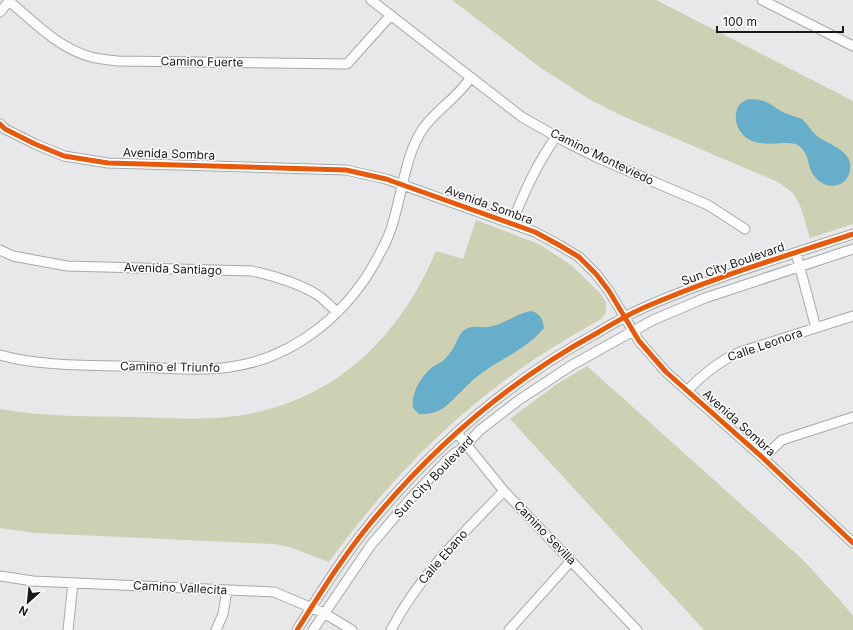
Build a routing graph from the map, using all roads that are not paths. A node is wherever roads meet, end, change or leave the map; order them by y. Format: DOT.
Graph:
graph roads {
  1 [pos="10,0"];
  2 [pos="371,0"];
  3 [pos="762,0"];
  4 [pos="0,12"];
  5 [pos="391,15"];
  6 [pos="853,46"];
  7 [pos="471,77"];
  8 [pos="0,124"];
  9 [pos="556,137"];
  10 [pos="402,184"];
  11 [pos="512,223"];
  12 [pos="745,229"];
  13 [pos="853,234"];
  14 [pos="853,249"];
  15 [pos="0,250"];
  16 [pos="796,253"];
  17 [pos="799,267"];
  18 [pos="337,312"];
  19 [pos="853,316"];
  20 [pos="624,317"];
  21 [pos="816,328"];
  22 [pos="632,331"];
  23 [pos="0,355"];
  24 [pos="687,391"];
  25 [pos="853,417"];
  26 [pos="457,433"];
  27 [pos="466,444"];
  28 [pos="763,458"];
  29 [pos="504,491"];
  30 [pos="851,537"];
  31 [pos="571,561"];
  32 [pos="0,576"];
  33 [pos="73,583"];
  34 [pos="227,590"];
  35 [pos="312,608"];
  36 [pos="324,613"];
  37 [pos="68,630"];
  38 [pos="216,630"];
  39 [pos="297,630"];
  40 [pos="313,630"];
  41 [pos="352,630"];
  42 [pos="391,630"];
  43 [pos="509,630"];
  44 [pos="637,630"];
  1 -- 4 [label="street"];
  1 -- 5 [label="street, Camino Fuerte"];
  2 -- 5 [label="street, Camino Monteviedo"];
  3 -- 6 [label="street"];
  5 -- 7 [label="street, Camino Monteviedo"];
  7 -- 9 [label="street, Camino Monteviedo"];
  7 -- 10 [label="street, Camino el Triunfo"];
  8 -- 10 [label="street, Avenida Sombra"];
  9 -- 11 [label="street"];
  9 -- 12 [label="street, Camino Monteviedo"];
  10 -- 11 [label="street, Avenida Sombra"];
  10 -- 18 [label="street, Camino el Triunfo"];
  11 -- 20 [label="street, Avenida Sombra"];
  13 -- 16 [label="street, Sun City Boulevard"];
  14 -- 17 [label="street, Sun City Boulevard"];
  15 -- 18 [label="street, Avenida Santiago"];
  16 -- 17 [label="street"];
  16 -- 20 [label="street, Sun City Boulevard"];
  17 -- 21 [label="street"];
  17 -- 22 [label="street, Sun City Boulevard"];
  18 -- 23 [label="street, Camino el Triunfo"];
  19 -- 21 [label="street, Calle Leonora"];
  20 -- 22 [label="street, Avenida Sombra"];
  20 -- 26 [label="street, Sun City Boulevard"];
  21 -- 24 [label="street, Calle Leonora"];
  22 -- 24 [label="street, Avenida Sombra"];
  22 -- 27 [label="street, Sun City Boulevard"];
  24 -- 28 [label="street, Avenida Sombra"];
  25 -- 28 [label="street"];
  26 -- 27 [label="street, Camino Sevilla"];
  26 -- 35 [label="street, Sun City Boulevard"];
  27 -- 29 [label="street, Camino Sevilla"];
  27 -- 36 [label="street, Sun City Boulevard"];
  28 -- 30 [label="street, Avenida Sombra"];
  29 -- 31 [label="street, Camino Sevilla"];
  29 -- 42 [label="street, Calle Ebano"];
  31 -- 43 [label="street"];
  31 -- 44 [label="street, Camino Sevilla"];
  32 -- 33 [label="street, Camino Vallecita"];
  33 -- 34 [label="street, Camino Vallecita"];
  33 -- 37 [label="street"];
  34 -- 35 [label="street, Camino Vallecita"];
  34 -- 38 [label="street"];
  35 -- 36 [label="street, Camino Vallecita"];
  35 -- 39 [label="street, Sun City Boulevard"];
  36 -- 40 [label="street, Sun City Boulevard"];
  36 -- 41 [label="street, Camino Vallecita"];
}
